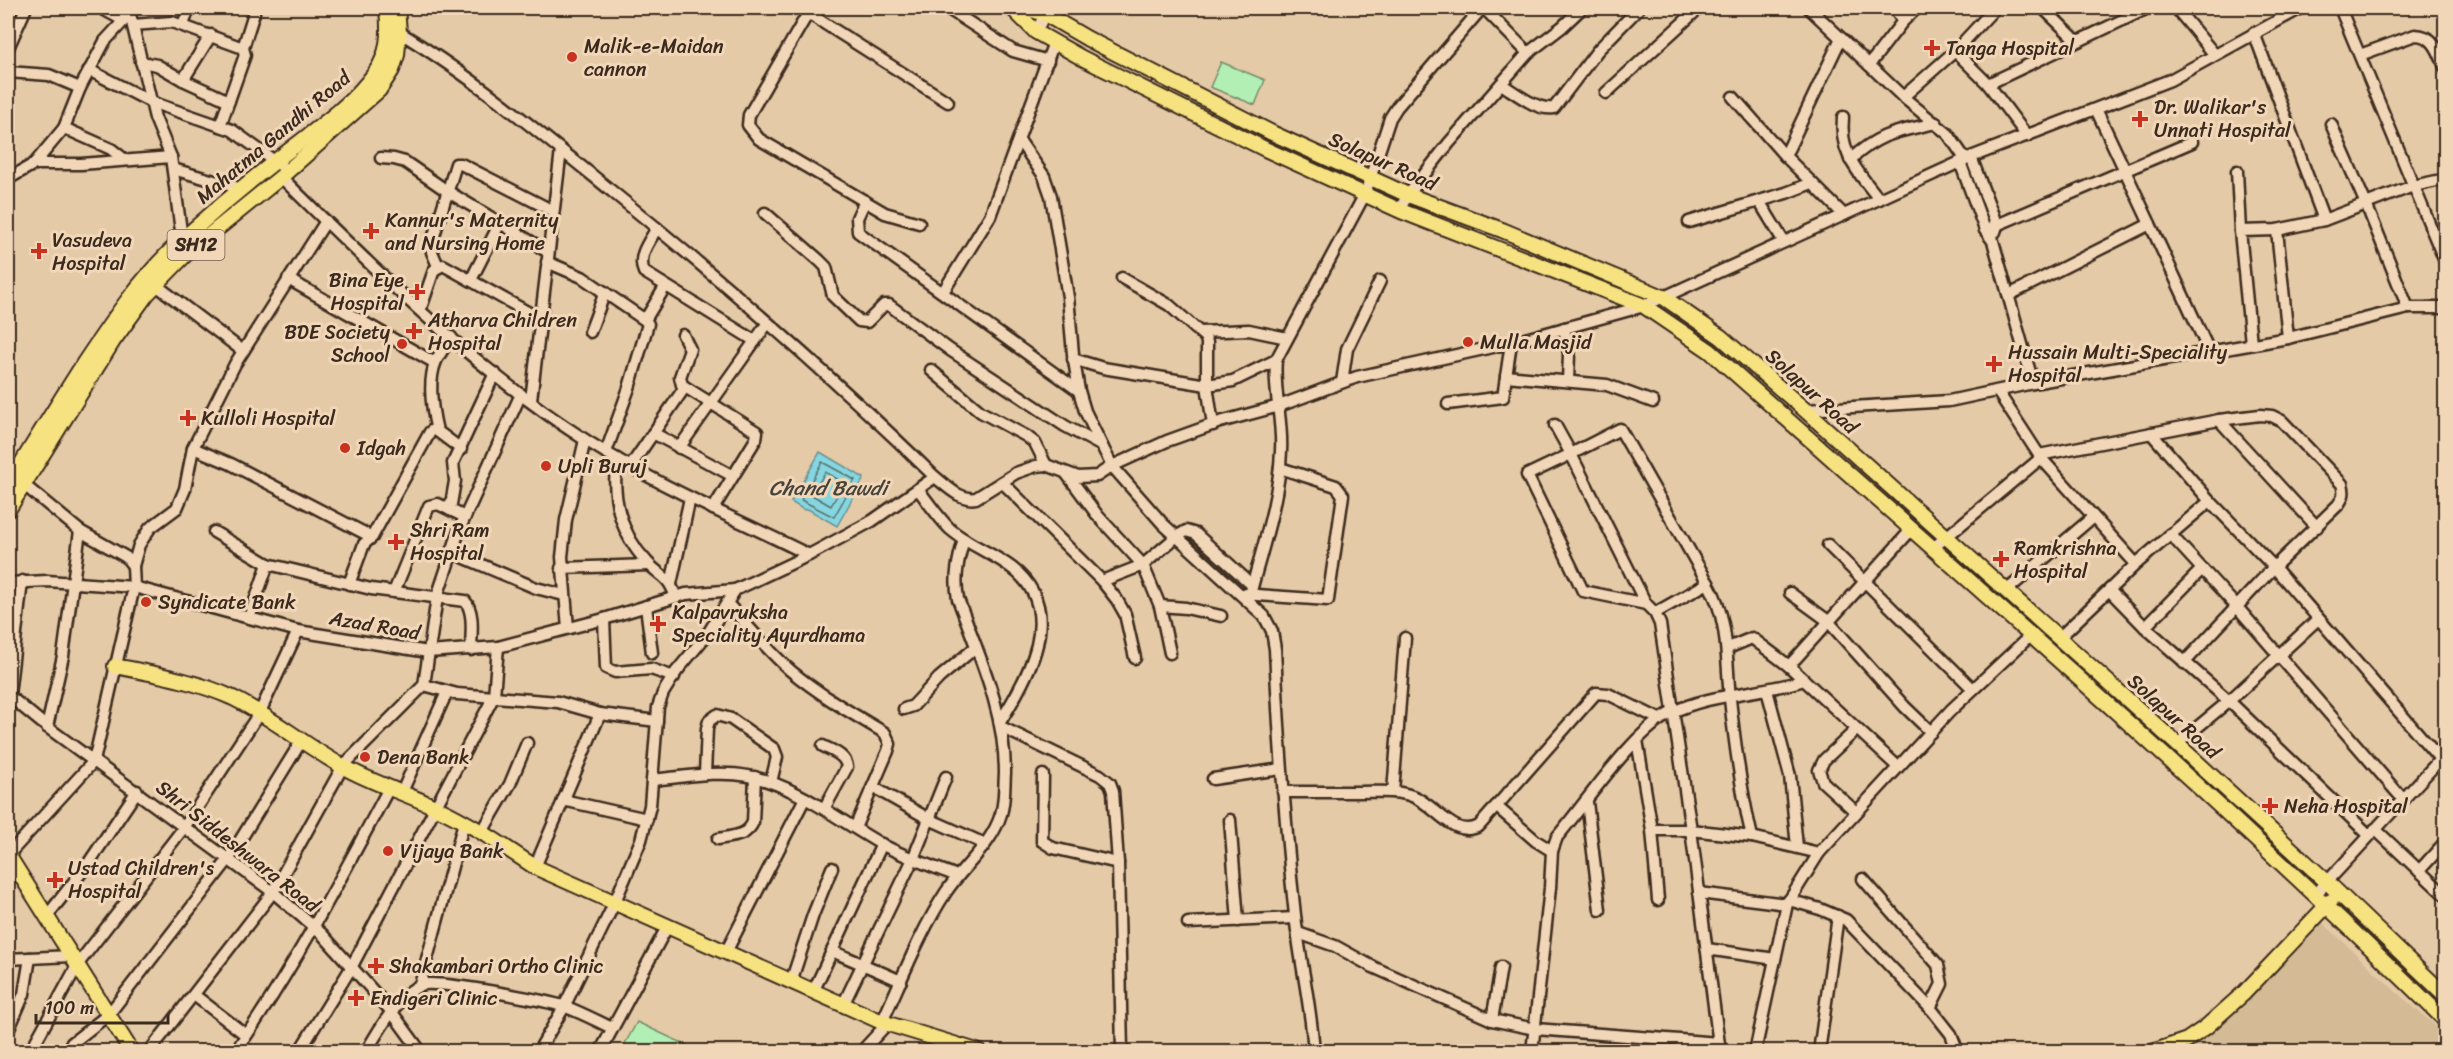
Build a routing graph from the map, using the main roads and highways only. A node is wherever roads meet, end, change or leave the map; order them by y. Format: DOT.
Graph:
graph roads {
  1 [pos="394,8"];
  2 [pos="1012,8"];
  3 [pos="1026,8"];
  4 [pos="1046,11"];
  5 [pos="15,475"];
  6 [pos="8,486"];
  7 [pos="8,510"];
  8 [pos="115,666"];
  9 [pos="8,855"];
  10 [pos="2338,894"];
  11 [pos="2326,906"];
  12 [pos="2445,996"];
  13 [pos="2445,1021"];
  14 [pos="132,1052"];
  15 [pos="980,1052"];
  16 [pos="2152,1052"];
  1 -- 5 [label="main road, Mahatma Gandhi Road / SH12"];
  1 -- 5 [label="main road, Mahatma Gandhi Road / SH12"];
  2 -- 11 [label="main road, Solapur Road"];
  3 -- 4 [label="main road, Solapur Road"];
  4 -- 10 [label="main road, Solapur Road"];
  5 -- 6 [label="main road, Mahatma Gandhi Road / SH12"];
  5 -- 7 [label="main road, Mahatma Gandhi Road / SH12"];
  8 -- 15 [label="main road"];
  9 -- 14 [label="main road"];
  10 -- 11 [label="main road"];
  10 -- 12 [label="main road, Solapur Road"];
  11 -- 13 [label="main road, Solapur Road"];
  11 -- 16 [label="main road"];
}
